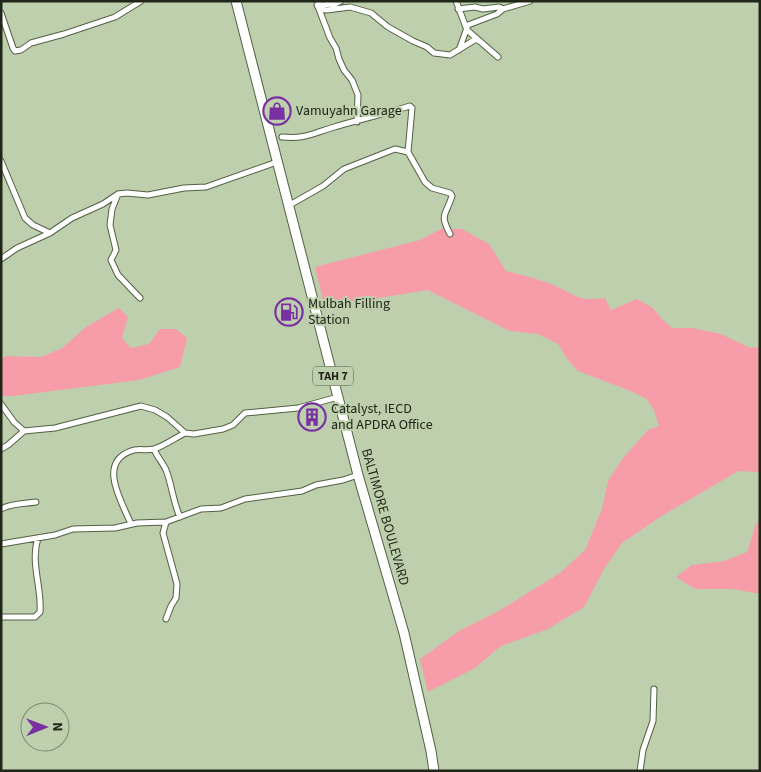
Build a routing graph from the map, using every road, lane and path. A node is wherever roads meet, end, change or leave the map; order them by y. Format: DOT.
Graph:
graph roads {
  1 [pos="141,1"];
  2 [pos="236,1"];
  3 [pos="341,1"];
  4 [pos="456,1"];
  5 [pos="530,1"];
  6 [pos="319,5"];
  7 [pos="458,9"];
  8 [pos="503,9"];
  9 [pos="1,13"];
  10 [pos="467,30"];
  11 [pos="481,42"];
  12 [pos="459,50"];
  13 [pos="498,57"];
  14 [pos="357,122"];
  15 [pos="282,137"];
  16 [pos="408,152"];
  17 [pos="1,161"];
  18 [pos="276,162"];
  19 [pos="118,194"];
  20 [pos="288,206"];
  21 [pos="50,233"];
  22 [pos="450,234"];
  23 [pos="1,259"];
  24 [pos="140,298"];
  25 [pos="338,397"];
  26 [pos="1,404"];
  27 [pos="24,432"];
  28 [pos="185,433"];
  29 [pos="1,449"];
  30 [pos="154,449"];
  31 [pos="358,475"];
  32 [pos="36,502"];
  33 [pos="1,509"];
  34 [pos="180,517"];
  35 [pos="166,522"];
  36 [pos="132,524"];
  37 [pos="38,538"];
  38 [pos="1,544"];
  39 [pos="1,617"];
  40 [pos="166,619"];
  41 [pos="654,689"];
  42 [pos="434,771"];
  43 [pos="640,771"];
  1 -- 9 [label="street"];
  2 -- 18 [label="highway, BALTIMORE BOULEVARD / TAH 7"];
  3 -- 6 [label="street"];
  4 -- 7 [label="street"];
  5 -- 8 [label="street"];
  6 -- 12 [label="street"];
  6 -- 14 [label="street"];
  7 -- 8 [label="street"];
  7 -- 10 [label="street"];
  8 -- 10 [label="street"];
  10 -- 11 [label="street"];
  10 -- 12 [label="street"];
  11 -- 12 [label="street"];
  11 -- 13 [label="street"];
  14 -- 15 [label="street"];
  14 -- 16 [label="street"];
  16 -- 20 [label="street"];
  16 -- 22 [label="street"];
  17 -- 21 [label="street"];
  18 -- 19 [label="street"];
  18 -- 20 [label="highway, BALTIMORE BOULEVARD / TAH 7"];
  19 -- 21 [label="street"];
  19 -- 24 [label="street"];
  20 -- 25 [label="highway, BALTIMORE BOULEVARD / TAH 7"];
  21 -- 23 [label="street"];
  25 -- 28 [label="street"];
  25 -- 31 [label="highway, BALTIMORE BOULEVARD / TAH 7"];
  26 -- 27 [label="street"];
  27 -- 28 [label="street"];
  27 -- 29 [label="street"];
  28 -- 30 [label="street"];
  30 -- 34 [label="street"];
  30 -- 36 [label="street"];
  31 -- 34 [label="street"];
  31 -- 42 [label="highway, BALTIMORE BOULEVARD / TAH 7"];
  32 -- 33 [label="street"];
  34 -- 35 [label="street"];
  35 -- 36 [label="street"];
  35 -- 40 [label="street"];
  36 -- 37 [label="street"];
  37 -- 38 [label="street"];
  37 -- 39 [label="street"];
  41 -- 43 [label="street"];
}
